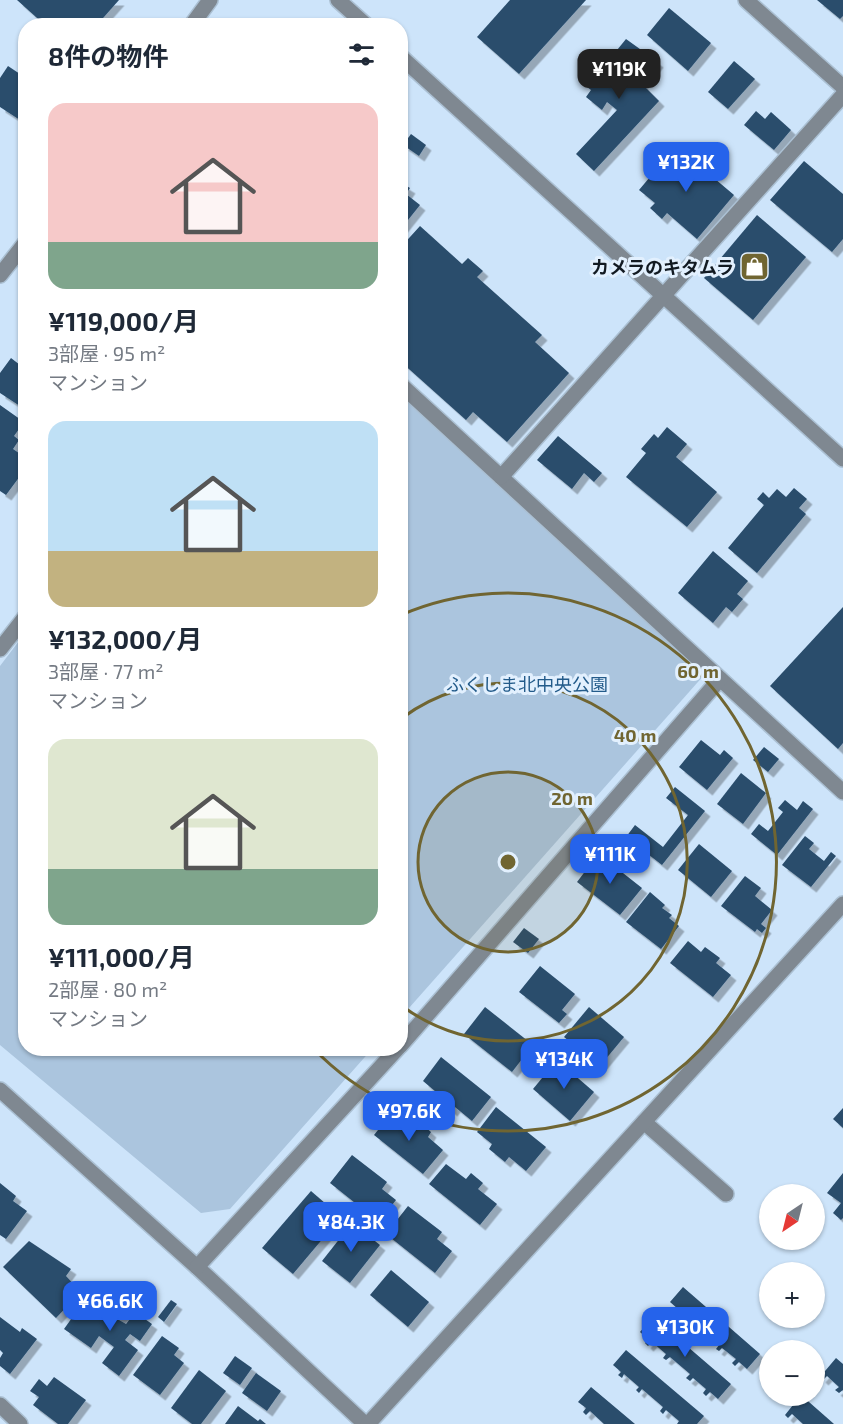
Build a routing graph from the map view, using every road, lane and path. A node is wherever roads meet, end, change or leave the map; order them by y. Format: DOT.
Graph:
graph roads {
  1 [pos="210,0"];
  2 [pos="338,0"];
  3 [pos="746,0"];
  4 [pos="197,18"];
  5 [pos="358,18"];
  6 [pos="408,63"];
  7 [pos="843,87"];
  8 [pos="843,94"];
  9 [pos="18,252"];
  10 [pos="0,275"];
  11 [pos="663,295"];
  12 [pos="408,391"];
  13 [pos="843,459"];
  14 [pos="501,477"];
  15 [pos="18,626"];
  16 [pos="0,649"];
  17 [pos="720,679"];
  18 [pos="843,792"];
  19 [pos="843,904"];
  20 [pos="408,1037"];
  21 [pos="391,1056"];
  22 [pos="0,1090"];
  23 [pos="644,1122"];
  24 [pos="726,1194"];
  25 [pos="196,1267"];
  26 [pos="0,1405"];
  27 [pos="20,1424"];
  28 [pos="367,1424"];
  1 -- 4 [label="street"];
  2 -- 5 [label="street"];
  3 -- 7 [label="street"];
  6 -- 11 [label="street"];
  8 -- 11 [label="street"];
  9 -- 10 [label="street"];
  11 -- 13 [label="street"];
  11 -- 14 [label="street"];
  12 -- 14 [label="street"];
  14 -- 17 [label="street"];
  15 -- 16 [label="street"];
  17 -- 18 [label="street"];
  17 -- 20 [label="street"];
  19 -- 23 [label="street"];
  21 -- 25 [label="street"];
  22 -- 25 [label="street"];
  23 -- 24 [label="street"];
  23 -- 28 [label="street"];
  25 -- 28 [label="street"];
  26 -- 27 [label="street"];
}
